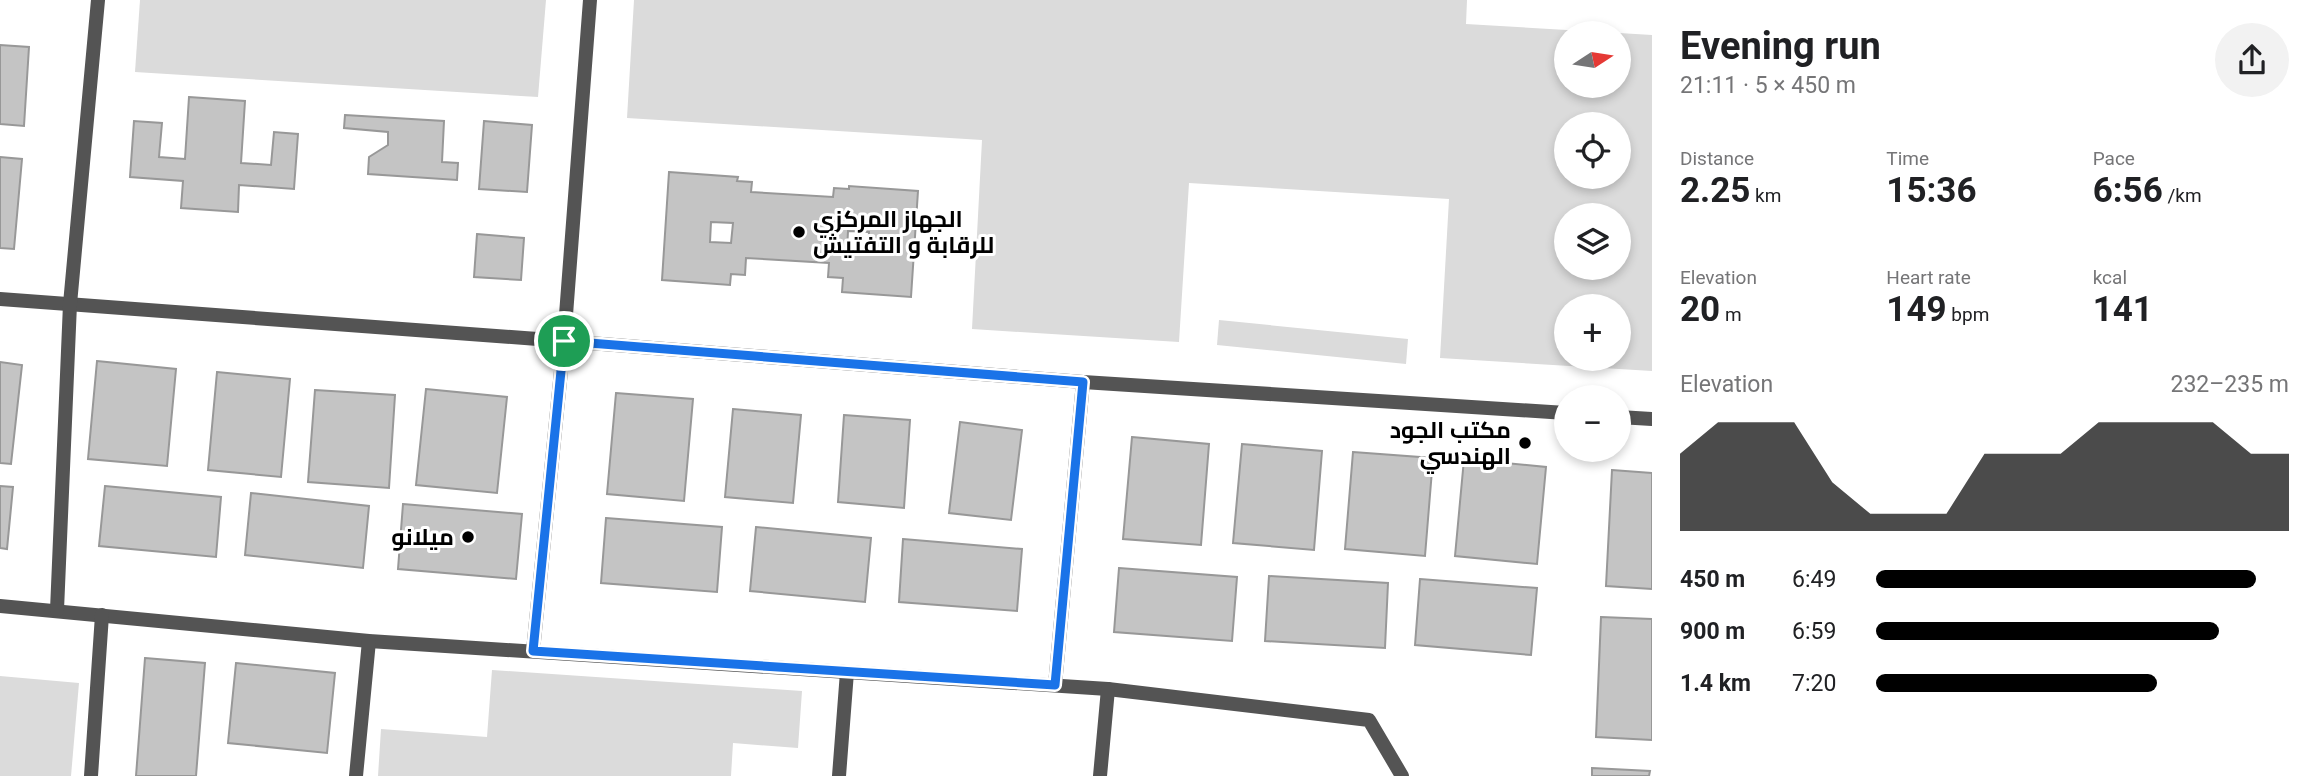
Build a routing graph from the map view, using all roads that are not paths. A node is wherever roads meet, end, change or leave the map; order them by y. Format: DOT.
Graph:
graph roads {
  1 [pos="98,0"];
  2 [pos="590,0"];
  3 [pos="0,299"];
  4 [pos="70,304"];
  5 [pos="564,341"];
  6 [pos="1083,382"];
  7 [pos="1554,412"];
  8 [pos="1631,417"];
  9 [pos="1652,419"];
  10 [pos="0,606"];
  11 [pos="57,610"];
  12 [pos="102,615"];
  13 [pos="369,641"];
  14 [pos="533,651"];
  15 [pos="848,672"];
  16 [pos="1055,685"];
  17 [pos="1108,689"];
  18 [pos="91,776"];
  19 [pos="356,776"];
  20 [pos="839,776"];
  21 [pos="1100,776"];
  22 [pos="1402,776"];
  1 -- 4 [label="street"];
  2 -- 5 [label="street"];
  3 -- 4 [label="street"];
  4 -- 5 [label="street"];
  4 -- 11 [label="street"];
  5 -- 6 [label="street"];
  5 -- 14 [label="street"];
  6 -- 7 [label="street"];
  6 -- 16 [label="street"];
  8 -- 9 [label="street"];
  10 -- 11 [label="street"];
  11 -- 12 [label="street"];
  12 -- 13 [label="street"];
  12 -- 18 [label="street"];
  13 -- 14 [label="street"];
  13 -- 19 [label="street"];
  14 -- 15 [label="street"];
  15 -- 16 [label="street"];
  15 -- 20 [label="street"];
  16 -- 17 [label="street"];
  17 -- 21 [label="street"];
  17 -- 22 [label="street"];
}
